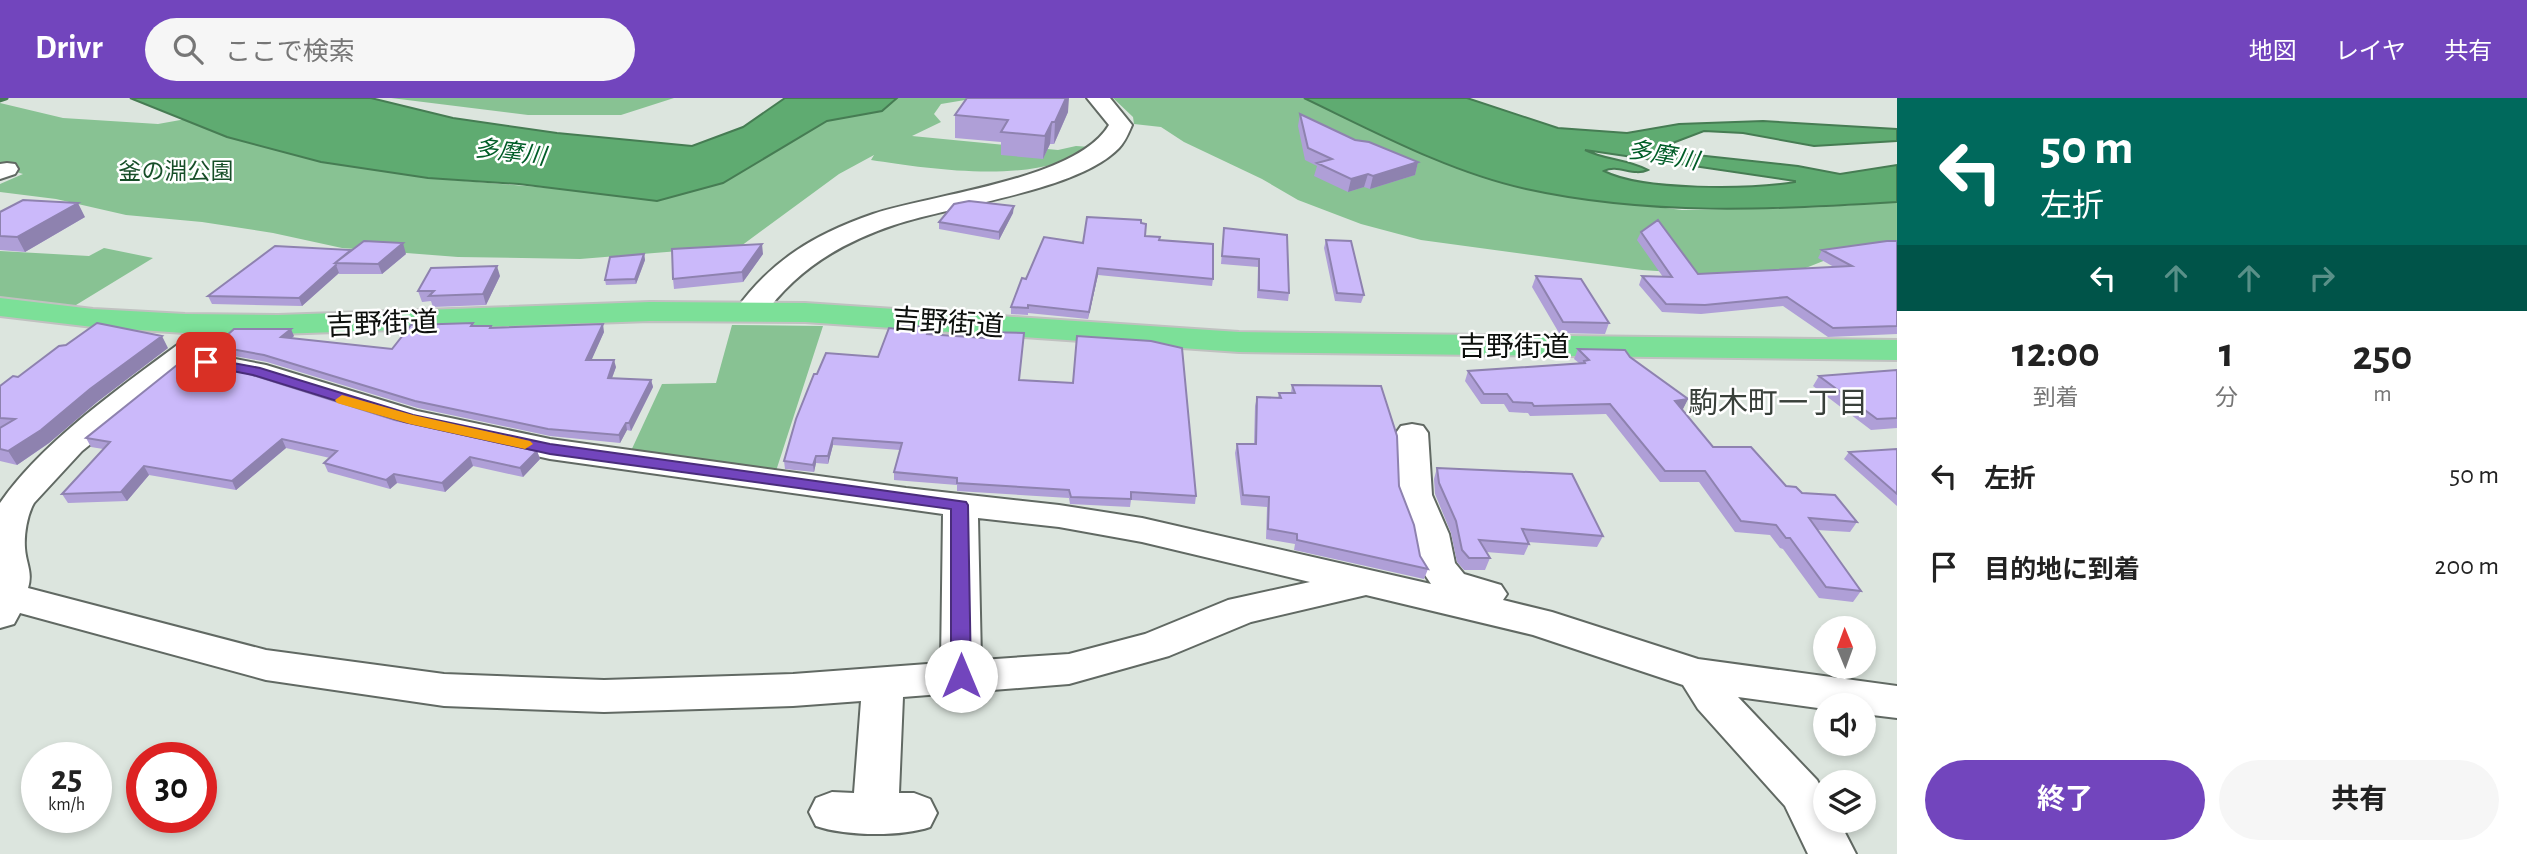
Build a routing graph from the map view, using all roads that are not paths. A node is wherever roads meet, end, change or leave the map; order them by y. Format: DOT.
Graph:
graph roads {
  1 [pos="1098,98"];
  2 [pos="0,307"];
  3 [pos="751,311"];
  4 [pos="223,324"];
  5 [pos="1897,350"];
  6 [pos="181,358"];
  7 [pos="1412,433"];
  8 [pos="960,505"];
  9 [pos="1365,583"];
  10 [pos="3,605"];
  11 [pos="1637,654"];
  12 [pos="1697,674"];
  13 [pos="961,676"];
  14 [pos="883,682"];
  15 [pos="1897,702"];
  16 [pos="874,813"];
  17 [pos="1832,854"];
  1 -- 3 [label="street"];
  2 -- 4 [label="highway, 吉野街道"];
  3 -- 4 [label="highway, 吉野街道"];
  3 -- 5 [label="highway, 吉野街道"];
  4 -- 6 [label="street"];
  6 -- 8 [label="street"];
  6 -- 10 [label="street"];
  7 -- 11 [label="street"];
  8 -- 9 [label="street"];
  8 -- 13 [label="street"];
  9 -- 11 [label="street"];
  9 -- 13 [label="street"];
  10 -- 14 [label="street"];
  11 -- 12 [label="street"];
  12 -- 15 [label="street"];
  12 -- 17 [label="street"];
  13 -- 14 [label="street"];
  14 -- 16 [label="street"];
}
